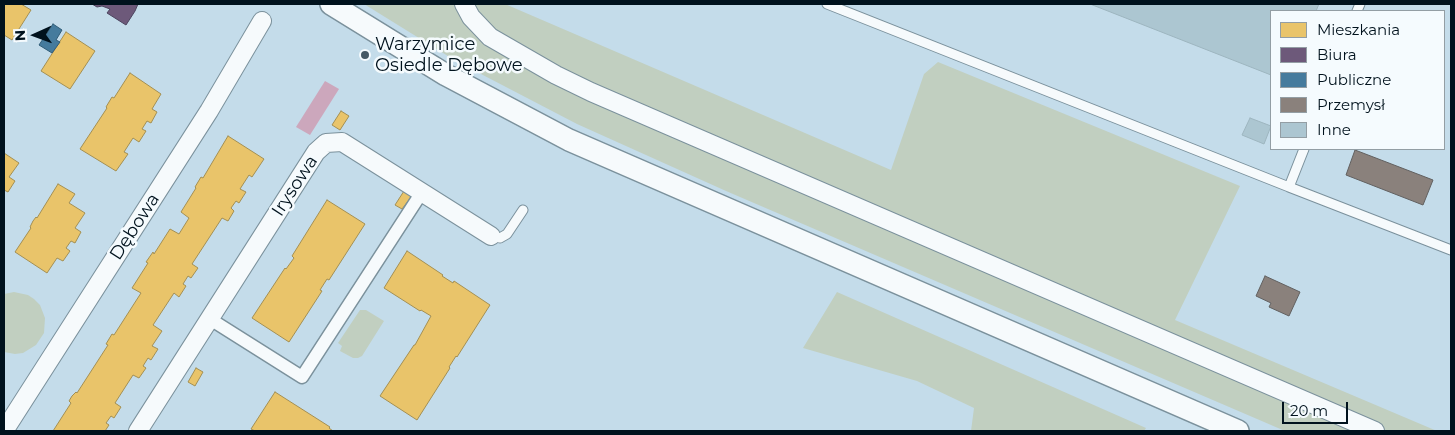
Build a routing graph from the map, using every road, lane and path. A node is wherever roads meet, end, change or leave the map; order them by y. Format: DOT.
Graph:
graph roads {
  1 [pos="331,4"];
  2 [pos="464,4"];
  3 [pos="826,4"];
  4 [pos="262,21"];
  5 [pos="1304,150"];
  6 [pos="1289,186"];
  7 [pos="422,192"];
  8 [pos="523,210"];
  9 [pos="491,236"];
  10 [pos="1451,250"];
  11 [pos="210,319"];
  12 [pos="4,431"];
  13 [pos="138,431"];
  14 [pos="1238,431"];
  15 [pos="1375,431"];
  1 -- 14 [label="street"];
  2 -- 15 [label="street"];
  3 -- 6 [label="lane"];
  4 -- 12 [label="street, Dębowa"];
  5 -- 6 [label="lane"];
  6 -- 10 [label="lane"];
  7 -- 9 [label="street, Irysowa"];
  7 -- 11 [label="street, Irysowa"];
  7 -- 11 [label="street"];
  8 -- 9 [label="lane, Irysowa"];
  11 -- 13 [label="street, Irysowa"];
}
